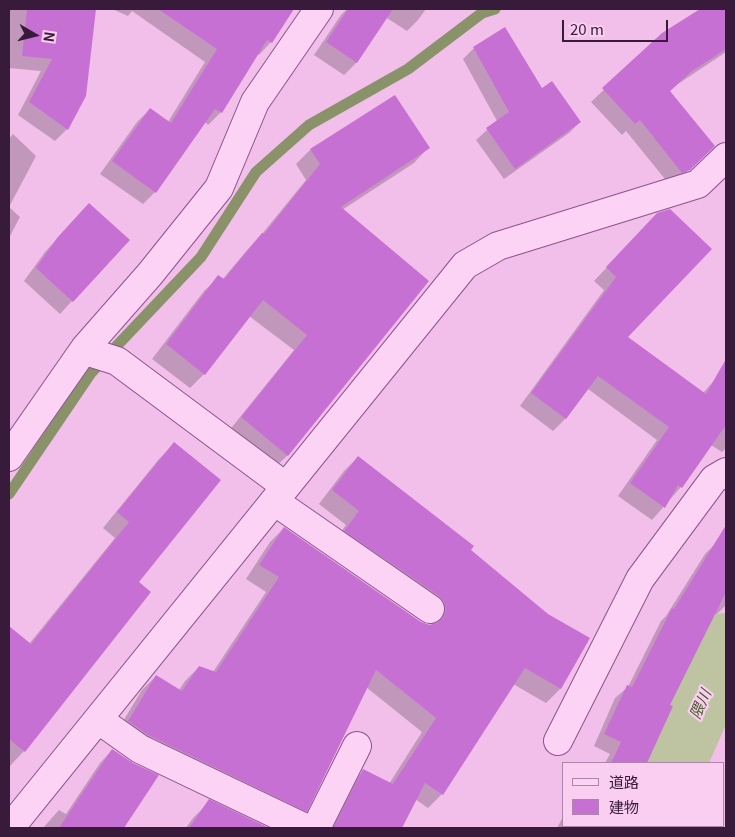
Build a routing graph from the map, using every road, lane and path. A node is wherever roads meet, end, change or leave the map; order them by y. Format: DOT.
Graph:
graph roads {
  1 [pos="319,9"];
  2 [pos="726,157"];
  3 [pos="99,354"];
  4 [pos="9,457"];
  5 [pos="726,472"];
  6 [pos="280,493"];
  7 [pos="430,609"];
  8 [pos="99,720"];
  9 [pos="558,741"];
  10 [pos="357,746"];
  11 [pos="10,828"];
  12 [pos="305,828"];
  13 [pos="316,828"];
  1 -- 3 [label="street"];
  2 -- 6 [label="street"];
  3 -- 4 [label="street"];
  3 -- 6 [label="street"];
  5 -- 9 [label="street"];
  6 -- 7 [label="street"];
  6 -- 8 [label="street"];
  8 -- 11 [label="street"];
  8 -- 12 [label="street"];
  10 -- 13 [label="street"];
}
